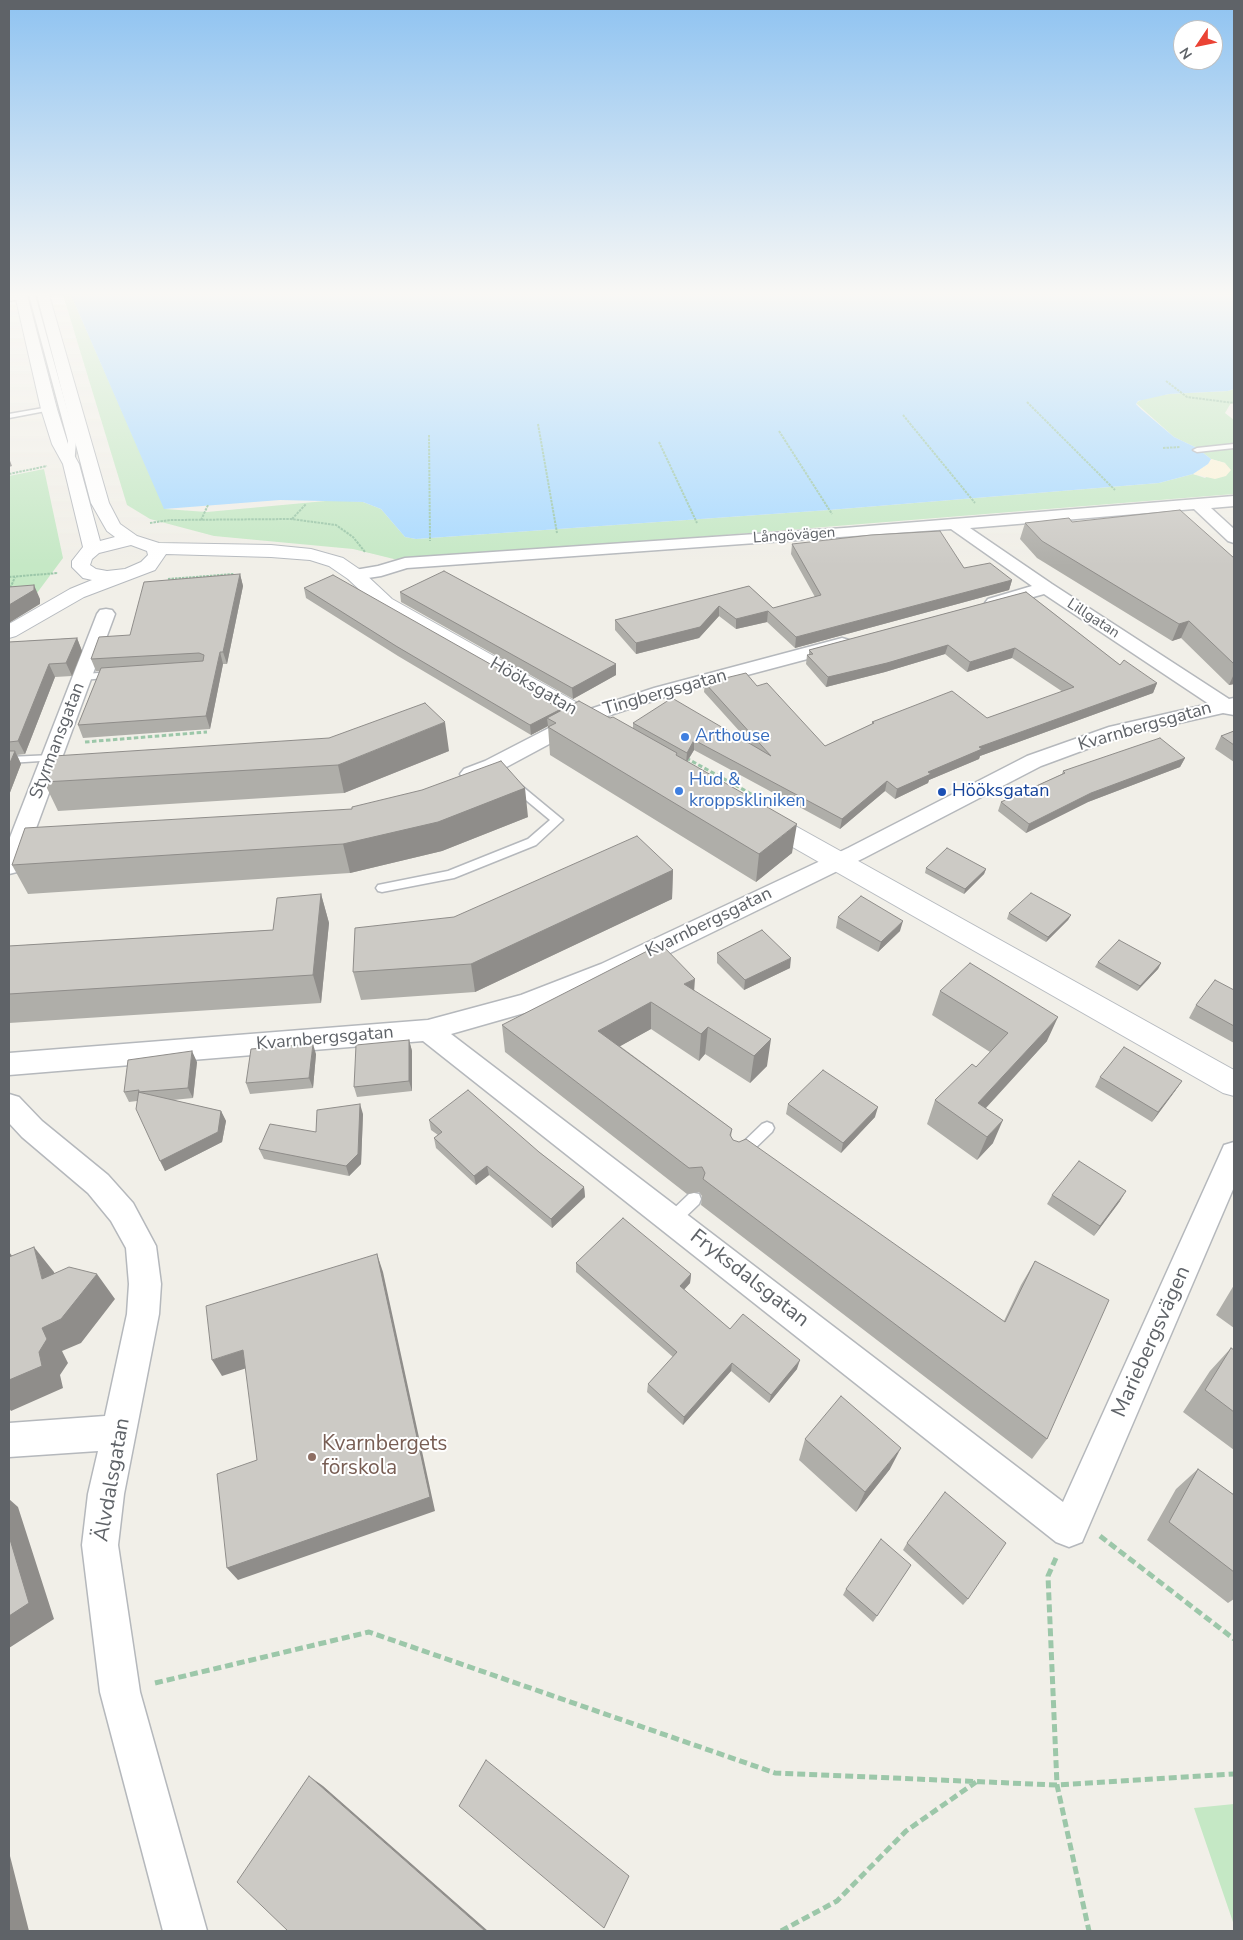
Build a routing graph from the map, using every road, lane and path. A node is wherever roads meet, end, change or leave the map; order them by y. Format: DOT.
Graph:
graph roads {
  1 [pos="43,386"];
  2 [pos="52,386"];
  3 [pos="68,386"];
  4 [pos="1172,386"];
  5 [pos="1027,402"];
  6 [pos="1234,403"];
  7 [pos="49,409"];
  8 [pos="903,415"];
  9 [pos="9,416"];
  10 [pos="538,424"];
  11 [pos="779,431"];
  12 [pos="428,435"];
  13 [pos="659,442"];
  14 [pos="1234,446"];
  15 [pos="1197,450"];
  16 [pos="71,464"];
  17 [pos="52,465"];
  18 [pos="9,474"];
  19 [pos="1116,492"];
  20 [pos="1234,501"];
  21 [pos="306,504"];
  22 [pos="1198,504"];
  23 [pos="208,505"];
  24 [pos="980,509"];
  25 [pos="291,519"];
  26 [pos="836,519"];
  27 [pos="201,520"];
  28 [pos="954,524"];
  29 [pos="698,525"];
  30 [pos="151,526"];
  31 [pos="558,536"];
  32 [pos="1234,538"];
  33 [pos="131,540"];
  34 [pos="430,544"];
  35 [pos="155,548"];
  36 [pos="93,549"];
  37 [pos="355,550"];
  38 [pos="244,551"];
  39 [pos="81,567"];
  40 [pos="58,573"];
  41 [pos="355,575"];
  42 [pos="123,576"];
  43 [pos="15,577"];
  44 [pos="9,578"];
  45 [pos="1046,588"];
  46 [pos="19,591"];
  47 [pos="9,592"];
  48 [pos="979,607"];
  49 [pos="106,614"];
  50 [pos="15,628"];
  51 [pos="863,638"];
  52 [pos="129,674"];
  53 [pos="82,677"];
  54 [pos="1231,707"];
  55 [pos="585,717"];
  56 [pos="207,732"];
  57 [pos="617,735"];
  58 [pos="54,751"];
  59 [pos="9,760"];
  60 [pos="499,772"];
  61 [pos="456,780"];
  62 [pos="742,807"];
  63 [pos="837,861"];
  64 [pos="9,866"];
  65 [pos="382,888"];
  66 [pos="428,1030"];
  67 [pos="9,1064"];
  68 [pos="1234,1084"];
  69 [pos="9,1105"];
  70 [pos="767,1128"];
  71 [pos="1234,1154"];
  72 [pos="735,1160"];
  73 [pos="120,1432"];
  74 [pos="9,1440"];
  75 [pos="1069,1529"];
  76 [pos="1234,1639"];
  77 [pos="120,1692"];
  78 [pos="1234,1774"];
  79 [pos="977,1781"];
  80 [pos="1057,1785"];
  81 [pos="185,1931"];
  82 [pos="781,1931"];
  83 [pos="1089,1931"];
  1 -- 7 [label="street"];
  2 -- 16 [label="lane"];
  3 -- 33 [label="street"];
  4 -- 6 [label="path"];
  5 -- 19 [label="path"];
  7 -- 9 [label="lane"];
  7 -- 16 [label="street"];
  8 -- 24 [label="path"];
  10 -- 31 [label="path"];
  11 -- 26 [label="path"];
  12 -- 34 [label="path"];
  13 -- 29 [label="path"];
  14 -- 15 [label="lane"];
  16 -- 36 [label="street"];
  17 -- 18 [label="path"];
  20 -- 22 [label="street, Långövägen"];
  21 -- 25 [label="path"];
  22 -- 28 [label="street, Långövägen"];
  22 -- 32 [label="street"];
  23 -- 27 [label="path"];
  25 -- 27 [label="path"];
  25 -- 37 [label="path"];
  27 -- 30 [label="path"];
  28 -- 41 [label="street, Långövägen"];
  28 -- 45 [label="street, Lillgatan"];
  33 -- 35 [label="street, Hööksgatan"];
  33 -- 36 [label="street"];
  35 -- 38 [label="street, Hööksgatan"];
  35 -- 42 [label="street"];
  36 -- 39 [label="street"];
  38 -- 41 [label="street, Hööksgatan"];
  38 -- 42 [label="street, Hööksgatan"];
  39 -- 42 [label="street"];
  39 -- 50 [label="street"];
  40 -- 43 [label="path"];
  41 -- 55 [label="street, Hööksgatan"];
  42 -- 50 [label="street"];
  43 -- 44 [label="path"];
  43 -- 47 [label="path"];
  45 -- 48 [label="street"];
  45 -- 54 [label="street, Lillgatan"];
  46 -- 47 [label="path"];
  49 -- 53 [label="street, Styrmansgatan"];
  51 -- 55 [label="street, Tingbergsgatan"];
  52 -- 53 [label="lane"];
  53 -- 58 [label="street, Styrmansgatan"];
  54 -- 63 [label="street, Kvarnbergsgatan"];
  55 -- 57 [label="street, Hööksgatan"];
  55 -- 60 [label="street, Tingbergsgatan"];
  56 -- 58 [label="path"];
  58 -- 59 [label="lane"];
  58 -- 64 [label="street, Styrmansgatan"];
  60 -- 61 [label="street, Tingbergsgatan"];
  60 -- 65 [label="lane"];
  62 -- 63 [label="street"];
  63 -- 66 [label="street, Kvarnbergsgatan"];
  63 -- 68 [label="street"];
  66 -- 67 [label="street, Kvarnbergsgatan"];
  66 -- 75 [label="street, Fryksdalsgatan"];
  69 -- 73 [label="street, Älvdalsgatan"];
  70 -- 72 [label="lane"];
  71 -- 75 [label="street, Mariebergsvägen"];
  73 -- 74 [label="street"];
  73 -- 77 [label="street, Älvdalsgatan"];
  75 -- 76 [label="path"];
  75 -- 80 [label="path"];
  77 -- 79 [label="path"];
  77 -- 81 [label="street, Älvdalsgatan"];
  78 -- 80 [label="path"];
  79 -- 80 [label="path"];
  79 -- 82 [label="path"];
  80 -- 83 [label="path"];
}
